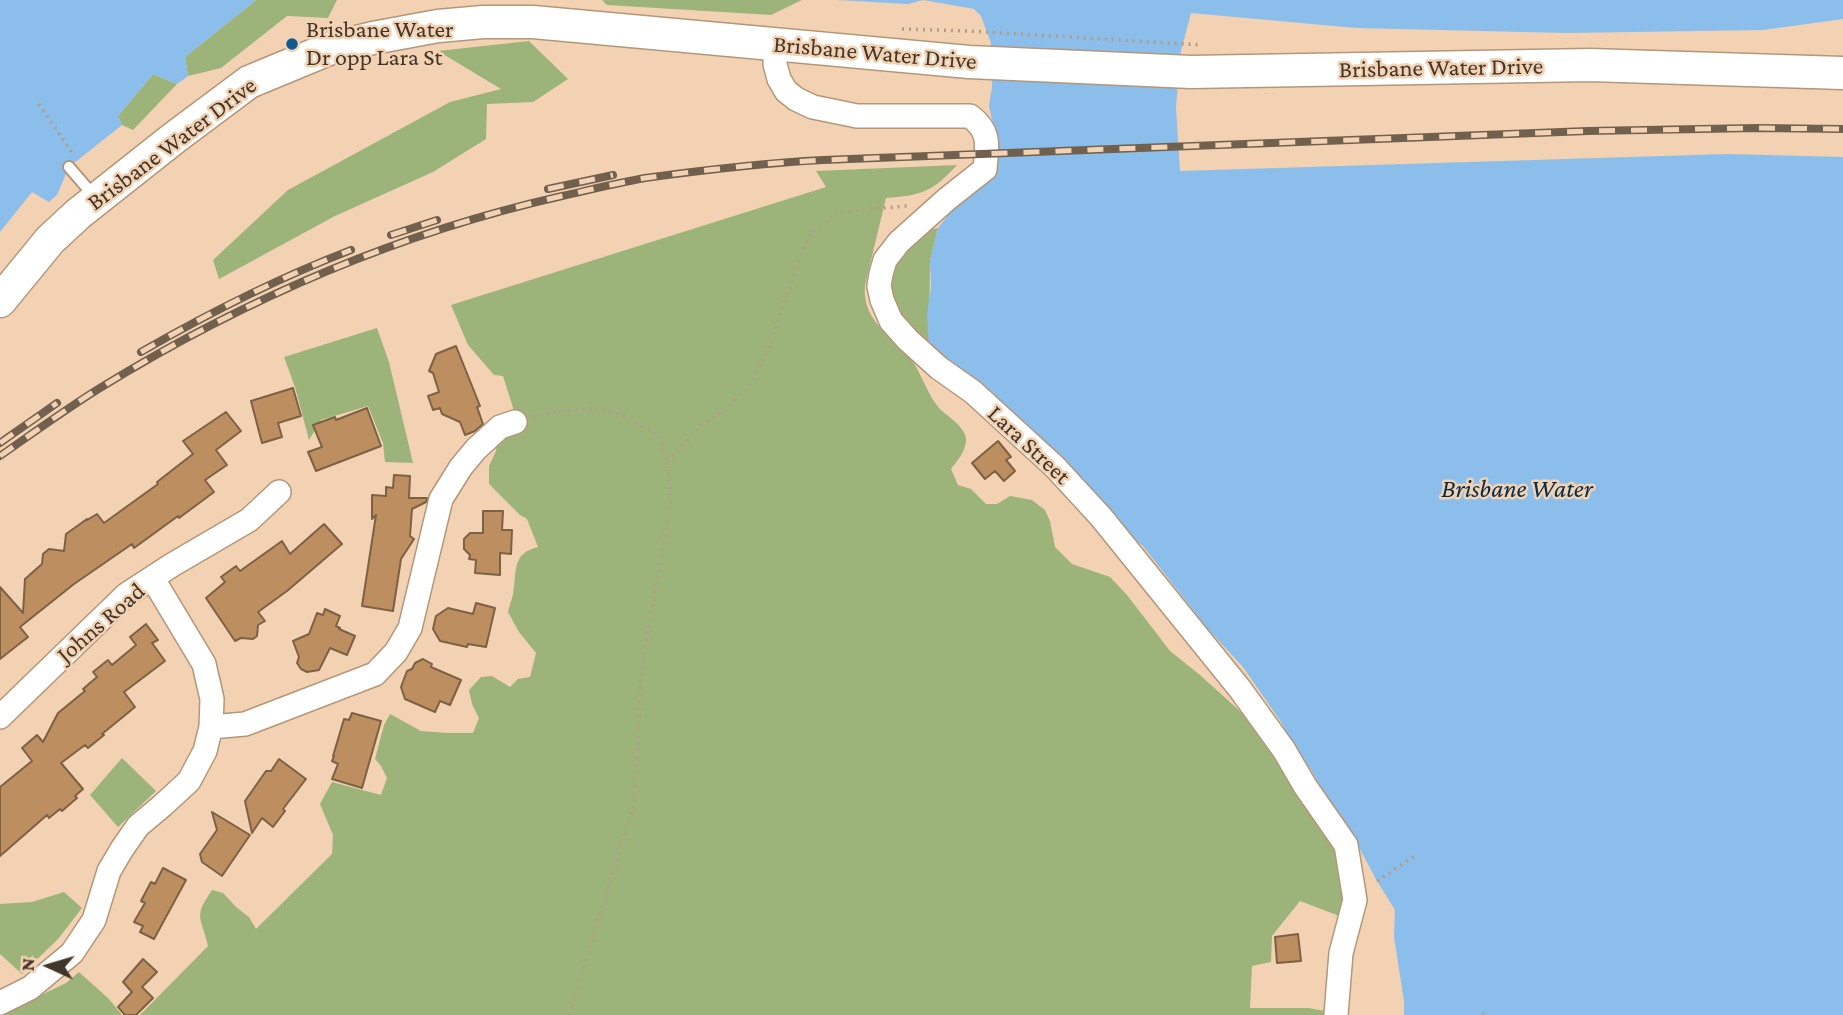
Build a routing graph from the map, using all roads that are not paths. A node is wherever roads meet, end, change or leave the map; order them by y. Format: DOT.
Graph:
graph roads {
  1 [pos="776,43"];
  2 [pos="1843,73"];
  3 [pos="73,164"];
  4 [pos="96,198"];
  5 [pos="0,301"];
  6 [pos="515,422"];
  7 [pos="279,492"];
  8 [pos="153,579"];
  9 [pos="0,717"];
  10 [pos="211,727"];
  11 [pos="0,1003"];
  12 [pos="1336,1015"];
  1 -- 2 [label="main road, Brisbane Water Drive"];
  1 -- 4 [label="main road, Brisbane Water Drive"];
  1 -- 12 [label="street, Lara Street"];
  3 -- 4 [label="lane"];
  4 -- 5 [label="main road, Brisbane Water Drive"];
  6 -- 10 [label="street"];
  7 -- 8 [label="street, Johns Road"];
  8 -- 9 [label="street, Johns Road"];
  8 -- 10 [label="street"];
  10 -- 11 [label="street"];
}
